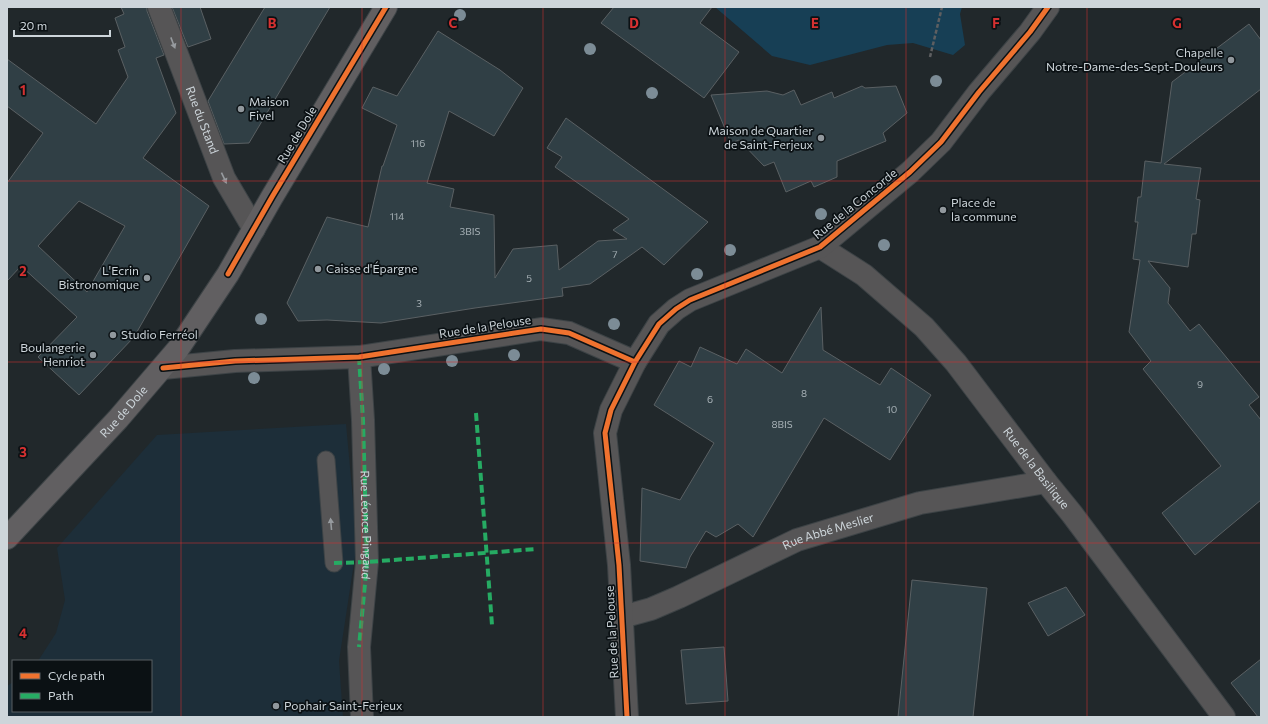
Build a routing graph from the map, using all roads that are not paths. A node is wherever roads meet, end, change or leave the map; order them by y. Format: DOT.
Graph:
graph roads {
  1 [pos="159,7"];
  2 [pos="386,7"];
  3 [pos="1048,7"];
  4 [pos="254,229"];
  5 [pos="820,247"];
  6 [pos="359,357"];
  7 [pos="635,362"];
  8 [pos="163,368"];
  9 [pos="326,460"];
  10 [pos="1046,482"];
  11 [pos="7,538"];
  12 [pos="334,563"];
  13 [pos="622,617"];
  14 [pos="362,717"];
  15 [pos="627,717"];
  16 [pos="1224,717"];
  1 -- 4 [label="street, Rue du Stand, one-way"];
  2 -- 4 [label="main road, Rue de Dole"];
  3 -- 5 [label="street, Rue de la Concorde"];
  4 -- 8 [label="main road, Rue de Dole"];
  5 -- 7 [label="street, Rue de la Concorde"];
  5 -- 10 [label="street, Rue de la Basilique"];
  6 -- 7 [label="street, Rue de la Pelouse"];
  6 -- 8 [label="street, Rue de la Pelouse"];
  6 -- 14 [label="street, Rue Léonce Pingaud"];
  7 -- 13 [label="street, Rue de la Pelouse"];
  8 -- 11 [label="main road, Rue de Dole"];
  12 -- 9 [label="lane, one-way"];
  10 -- 13 [label="street, Rue Abbé Meslier"];
  10 -- 16 [label="street, Rue de la Basilique"];
  13 -- 15 [label="street, Rue de la Pelouse"];
}
